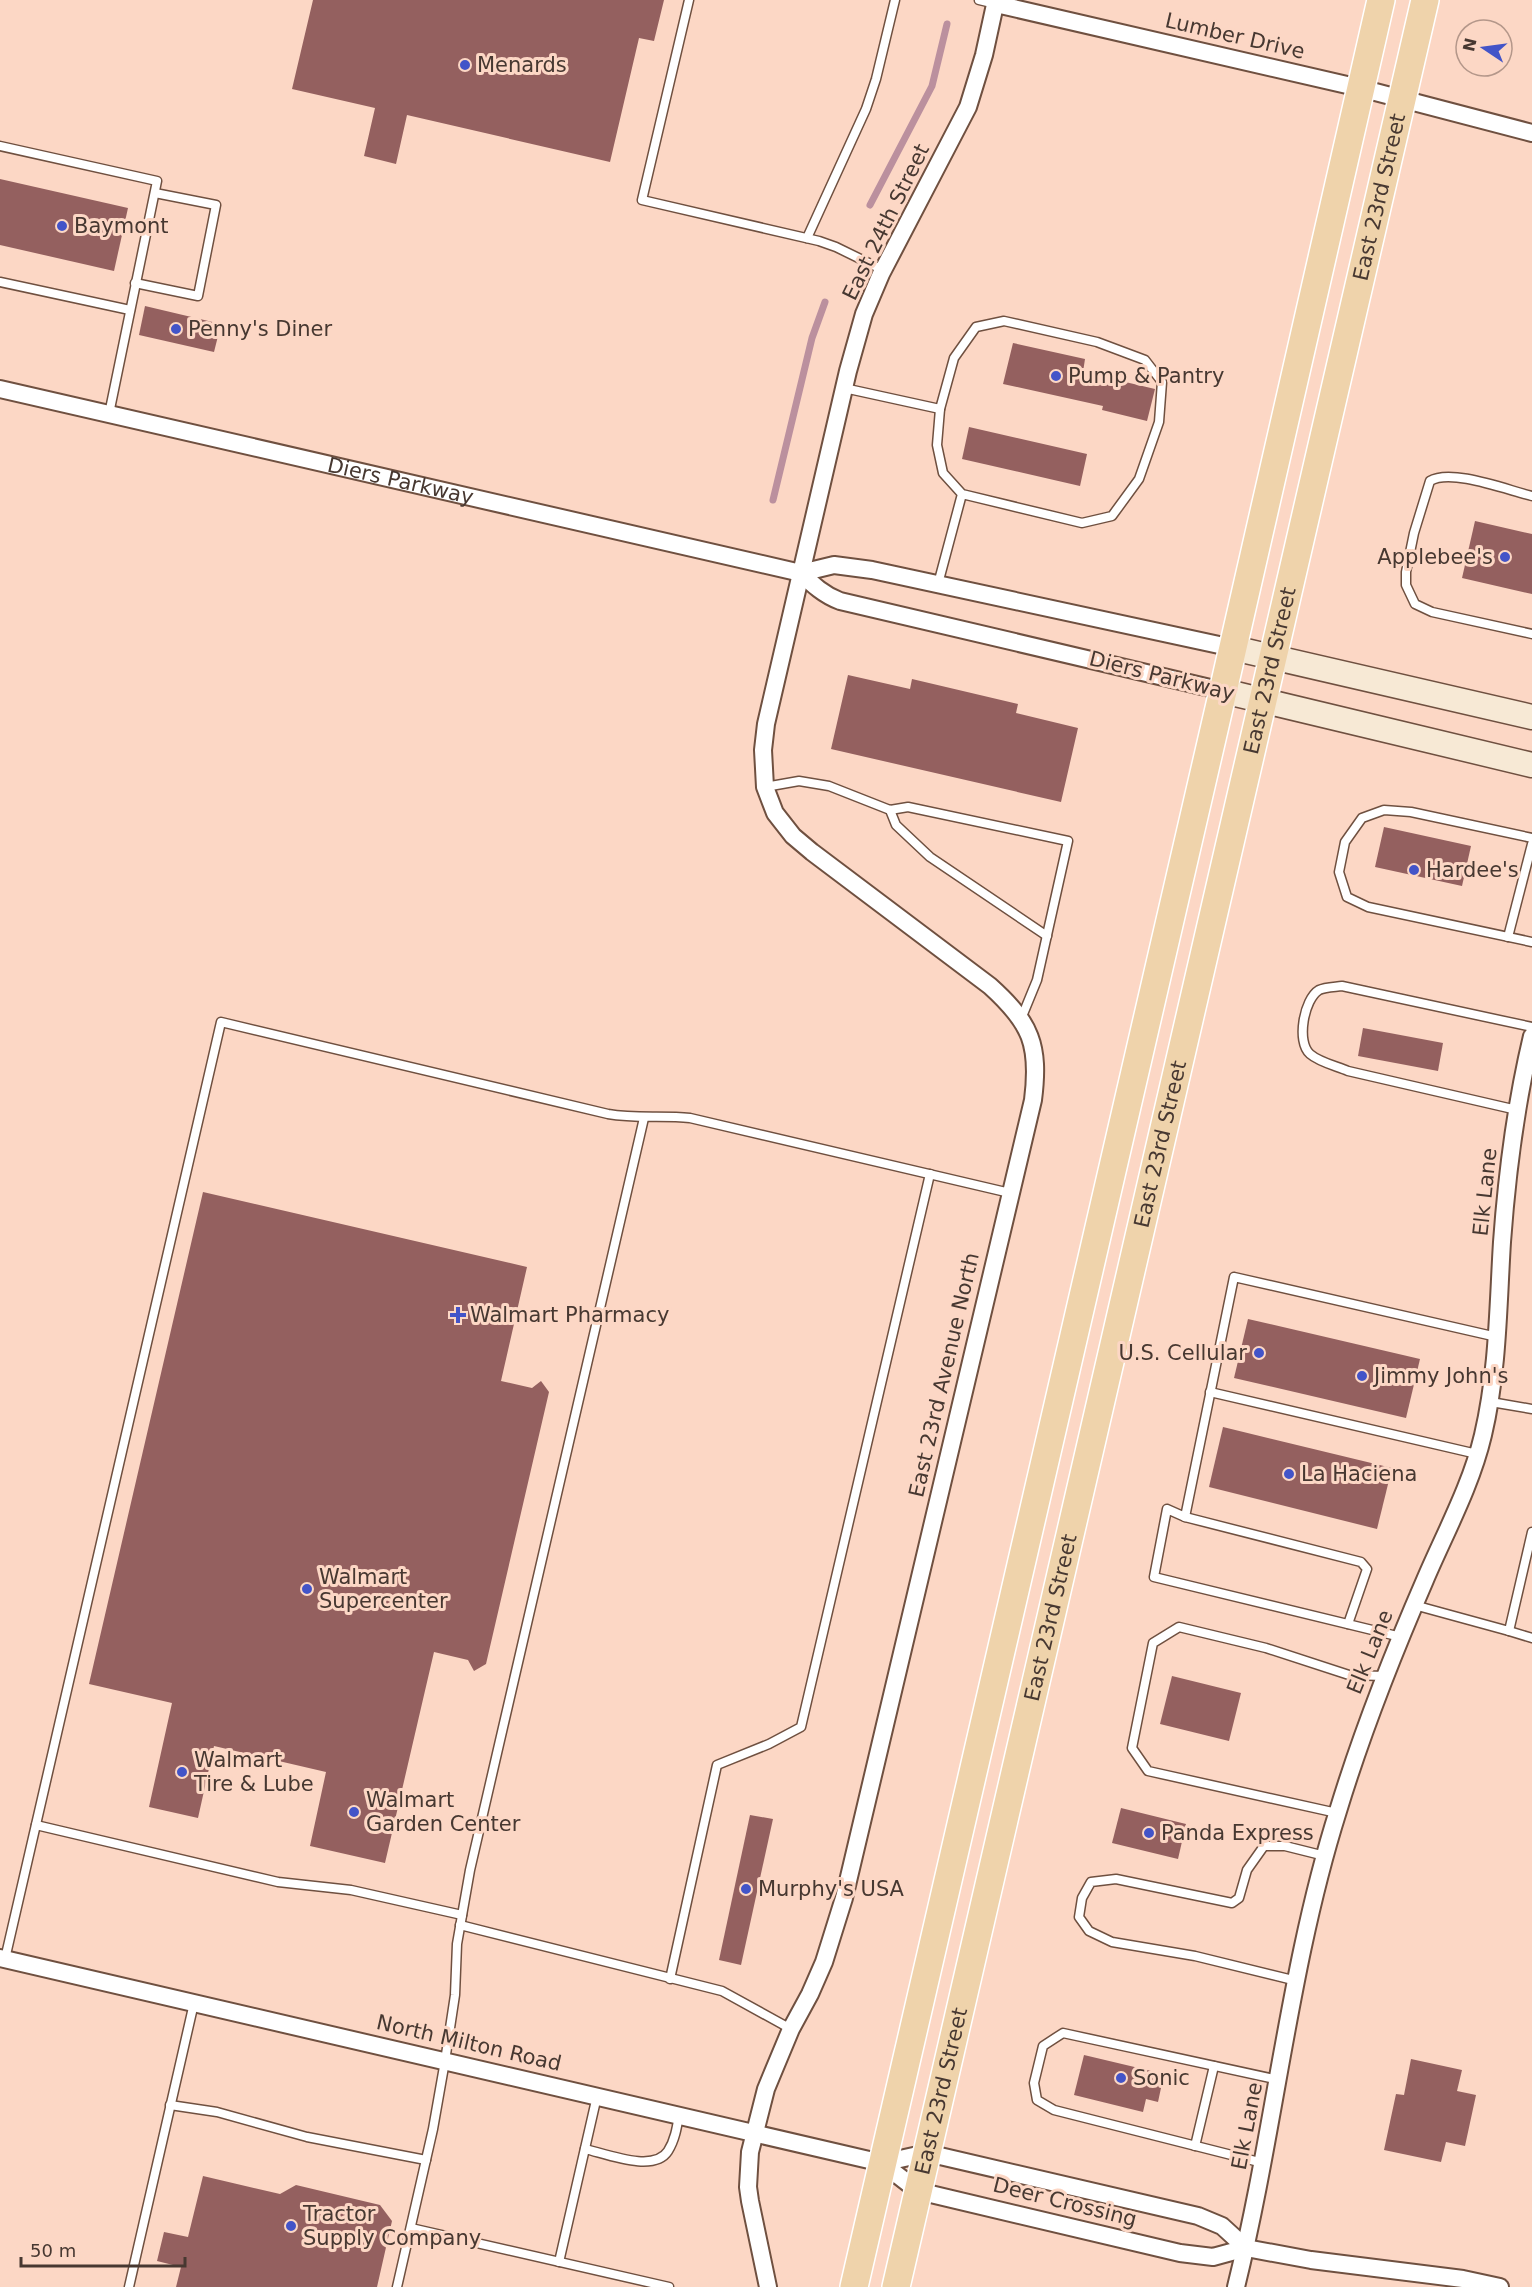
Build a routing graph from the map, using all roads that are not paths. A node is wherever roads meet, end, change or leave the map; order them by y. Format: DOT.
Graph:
graph roads {
  1 [pos="689,0"];
  2 [pos="895,0"];
  3 [pos="979,0"];
  4 [pos="1381,0"];
  5 [pos="1425,0"];
  6 [pos="996,2"];
  7 [pos="1360,88"];
  8 [pos="1402,100"];
  9 [pos="1532,133"];
  10 [pos="0,146"];
  11 [pos="155,193"];
  12 [pos="807,238"];
  13 [pos="883,270"];
  14 [pos="0,282"];
  15 [pos="135,283"];
  16 [pos="130,310"];
  17 [pos="0,388"];
  18 [pos="844,388"];
  19 [pos="940,409"];
  20 [pos="109,414"];
  21 [pos="962,494"];
  22 [pos="1532,496"];
  23 [pos="801,573"];
  24 [pos="938,584"];
  25 [pos="1532,634"];
  26 [pos="1233,648"];
  27 [pos="1274,656"];
  28 [pos="1223,691"];
  29 [pos="1263,701"];
  30 [pos="1532,717"];
  31 [pos="1532,765"];
  32 [pos="765,787"];
  33 [pos="890,810"];
  34 [pos="1532,838"];
  35 [pos="1532,844"];
  36 [pos="1047,936"];
  37 [pos="1508,937"];
  38 [pos="1532,942"];
  39 [pos="1021,1020"];
  40 [pos="1532,1027"];
  41 [pos="1532,1036"];
  42 [pos="1517,1110"];
  43 [pos="644,1118"];
  44 [pos="930,1174"];
  45 [pos="1010,1193"];
  46 [pos="1497,1337"];
  47 [pos="1210,1392"];
  48 [pos="1491,1401"];
  49 [pos="1532,1409"];
  50 [pos="1477,1454"];
  51 [pos="1185,1517"];
  52 [pos="1532,1532"];
  53 [pos="1414,1605"];
  54 [pos="1348,1624"];
  55 [pos="1509,1630"];
  56 [pos="1401,1636"];
  57 [pos="1532,1638"];
  58 [pos="1384,1676"];
  59 [pos="1337,1813"];
  60 [pos="36,1825"];
  61 [pos="1324,1856"];
  62 [pos="461,1920"];
  63 [pos="3,1959"];
  64 [pos="670,1979"];
  65 [pos="1296,1981"];
  66 [pos="194,2003"];
  67 [pos="791,2029"];
  68 [pos="445,2061"];
  69 [pos="1214,2066"];
  70 [pos="1279,2080"];
  71 [pos="597,2096"];
  72 [pos="170,2105"];
  73 [pos="679,2115"];
  74 [pos="754,2132"];
  75 [pos="1195,2146"];
  76 [pos="585,2149"];
  77 [pos="927,2153"];
  78 [pos="426,2160"];
  79 [pos="882,2163"];
  80 [pos="1263,2163"];
  81 [pos="918,2191"];
  82 [pos="411,2228"];
  83 [pos="1246,2248"];
  84 [pos="559,2262"];
  85 [pos="129,2287"];
  86 [pos="397,2287"];
  87 [pos="669,2287"];
  88 [pos="768,2287"];
  89 [pos="854,2287"];
  90 [pos="896,2287"];
  91 [pos="1236,2287"];
  92 [pos="1500,2287"];
  1 -- 12 [label="lane"];
  2 -- 12 [label="lane"];
  3 -- 6 [label="lane"];
  4 -- 7 [label="main road, East 23rd Street"];
  5 -- 8 [label="main road, East 23rd Street"];
  6 -- 7 [label="street, Lumber Drive"];
  6 -- 13 [label="street, East 24th Street"];
  7 -- 8 [label="street, Lumber Drive"];
  7 -- 26 [label="main road, East 23rd Street"];
  8 -- 9 [label="street, Lumber Drive"];
  8 -- 27 [label="main road, East 23rd Street"];
  10 -- 11 [label="lane"];
  11 -- 15 [label="lane"];
  11 -- 15 [label="lane"];
  12 -- 13 [label="lane"];
  13 -- 18 [label="street, East 24th Street"];
  14 -- 16 [label="lane"];
  15 -- 16 [label="lane"];
  16 -- 20 [label="lane"];
  17 -- 20 [label="street, Diers Parkway"];
  18 -- 19 [label="lane"];
  18 -- 23 [label="street, East 24th Street"];
  19 -- 21 [label="lane"];
  19 -- 21 [label="lane"];
  20 -- 23 [label="street, Diers Parkway"];
  21 -- 24 [label="lane"];
  22 -- 25 [label="lane"];
  23 -- 24 [label="street, Diers Parkway"];
  23 -- 28 [label="street, Diers Parkway"];
  23 -- 32 [label="street, East 23rd Avenue North"];
  24 -- 26 [label="street, Diers Parkway"];
  26 -- 27 [label="main road, Diers Parkway"];
  26 -- 28 [label="main road, East 23rd Street"];
  27 -- 29 [label="main road, East 23rd Street"];
  27 -- 30 [label="main road, Diers Parkway"];
  28 -- 29 [label="main road, Diers Parkway"];
  28 -- 79 [label="main road, East 23rd Street"];
  29 -- 31 [label="main road, Diers Parkway"];
  29 -- 77 [label="main road, East 23rd Street"];
  32 -- 33 [label="lane"];
  32 -- 39 [label="street, East 23rd Avenue North"];
  33 -- 36 [label="lane"];
  33 -- 36 [label="lane"];
  34 -- 37 [label="lane"];
  35 -- 37 [label="lane"];
  36 -- 39 [label="lane"];
  37 -- 38 [label="lane"];
  39 -- 45 [label="street, East 23rd Avenue North"];
  40 -- 42 [label="lane"];
  41 -- 42 [label="street, Elk Lane"];
  42 -- 46 [label="street, Elk Lane"];
  43 -- 44 [label="lane"];
  43 -- 60 [label="lane"];
  43 -- 62 [label="lane"];
  44 -- 45 [label="lane"];
  44 -- 64 [label="lane"];
  45 -- 67 [label="street, East 23rd Avenue North"];
  46 -- 47 [label="lane"];
  46 -- 48 [label="street, Elk Lane"];
  47 -- 50 [label="lane"];
  47 -- 51 [label="lane"];
  48 -- 49 [label="lane"];
  48 -- 50 [label="street, Elk Lane"];
  50 -- 53 [label="street, Elk Lane"];
  51 -- 54 [label="lane"];
  51 -- 54 [label="lane"];
  52 -- 55 [label="lane"];
  53 -- 55 [label="lane"];
  53 -- 56 [label="street, Elk Lane"];
  54 -- 56 [label="lane"];
  55 -- 57 [label="lane"];
  56 -- 58 [label="street, Elk Lane"];
  58 -- 59 [label="street, Elk Lane"];
  58 -- 59 [label="lane"];
  59 -- 61 [label="street, Elk Lane"];
  60 -- 62 [label="lane"];
  60 -- 63 [label="lane"];
  61 -- 65 [label="street, Elk Lane"];
  61 -- 65 [label="lane"];
  62 -- 64 [label="lane"];
  62 -- 68 [label="lane"];
  63 -- 66 [label="street, North Milton Road"];
  64 -- 67 [label="lane"];
  65 -- 70 [label="street, Elk Lane"];
  66 -- 68 [label="street, North Milton Road"];
  66 -- 72 [label="lane"];
  67 -- 74 [label="street, East 23rd Avenue North"];
  68 -- 71 [label="street, North Milton Road"];
  68 -- 78 [label="lane"];
  69 -- 70 [label="lane"];
  69 -- 75 [label="lane"];
  69 -- 75 [label="lane"];
  70 -- 80 [label="street, Elk Lane"];
  71 -- 73 [label="street, North Milton Road"];
  71 -- 76 [label="lane"];
  72 -- 78 [label="lane"];
  72 -- 85 [label="lane"];
  73 -- 74 [label="street, North Milton Road"];
  73 -- 76 [label="lane"];
  74 -- 79 [label="street, North Milton Road"];
  74 -- 88 [label="street, East 23rd Avenue North"];
  75 -- 80 [label="lane"];
  76 -- 84 [label="lane"];
  77 -- 79 [label="street, North Milton Road"];
  77 -- 81 [label="main road, East 23rd Street"];
  77 -- 83 [label="street, Deer Crossing"];
  78 -- 82 [label="lane"];
  79 -- 81 [label="street, Deer Crossing"];
  79 -- 89 [label="main road, East 23rd Street"];
  80 -- 83 [label="street, Elk Lane"];
  81 -- 83 [label="street, Deer Crossing"];
  81 -- 90 [label="main road, East 23rd Street"];
  82 -- 84 [label="lane"];
  82 -- 86 [label="lane"];
  83 -- 91 [label="street, Elk Lane"];
  83 -- 92 [label="street, Deer Crossing"];
  84 -- 87 [label="lane"];
}
